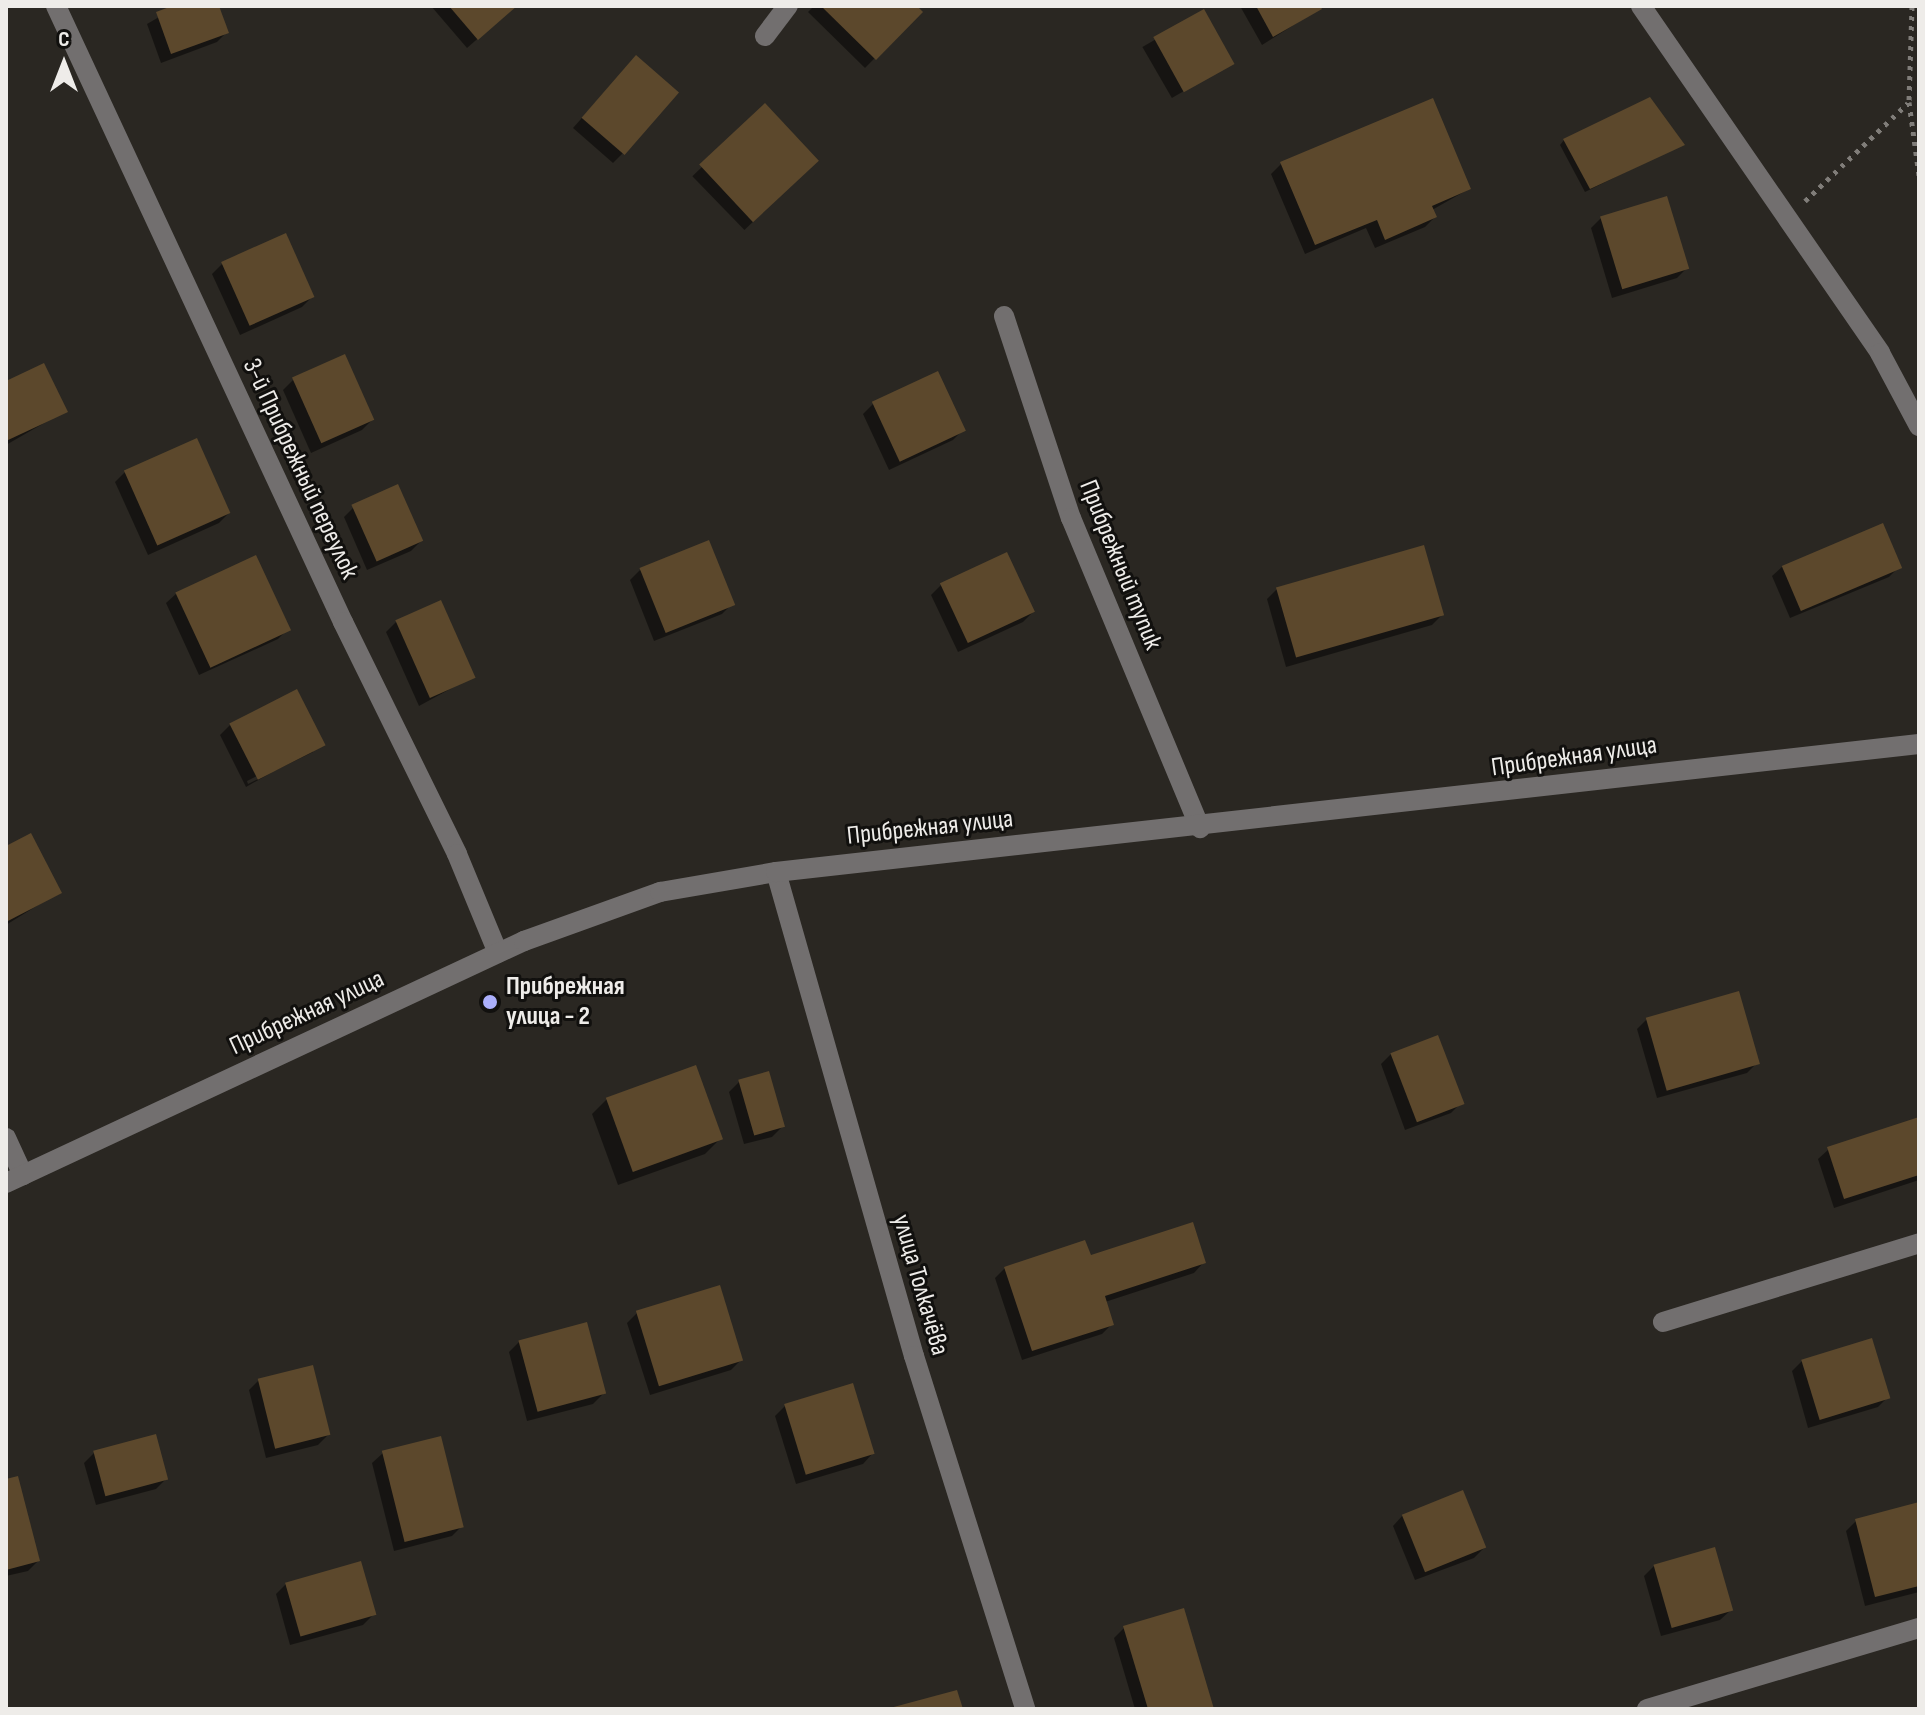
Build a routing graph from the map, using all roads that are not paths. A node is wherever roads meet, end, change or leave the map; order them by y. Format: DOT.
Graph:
graph roads {
  1 [pos="56,6"];
  2 [pos="788,6"];
  3 [pos="1641,6"];
  4 [pos="765,36"];
  5 [pos="1004,316"];
  6 [pos="1919,426"];
  7 [pos="1919,744"];
  8 [pos="1200,828"];
  9 [pos="776,872"];
  10 [pos="498,953"];
  11 [pos="6,1138"];
  12 [pos="14,1179"];
  13 [pos="1919,1243"];
  14 [pos="1663,1322"];
  15 [pos="1919,1628"];
  16 [pos="1025,1709"];
  17 [pos="1647,1709"];
  1 -- 10 [label="street, 3-й Прибрежный переулок"];
  2 -- 4 [label="street"];
  3 -- 6 [label="street"];
  5 -- 8 [label="street, Прибрежный тупик"];
  7 -- 8 [label="street, Прибрежная улица"];
  8 -- 9 [label="street, Прибрежная улица"];
  9 -- 10 [label="street, Прибрежная улица"];
  9 -- 16 [label="street, улица Толкачёва"];
  10 -- 12 [label="street, Прибрежная улица"];
  11 -- 12 [label="street"];
  13 -- 14 [label="street"];
  15 -- 17 [label="street"];
}
